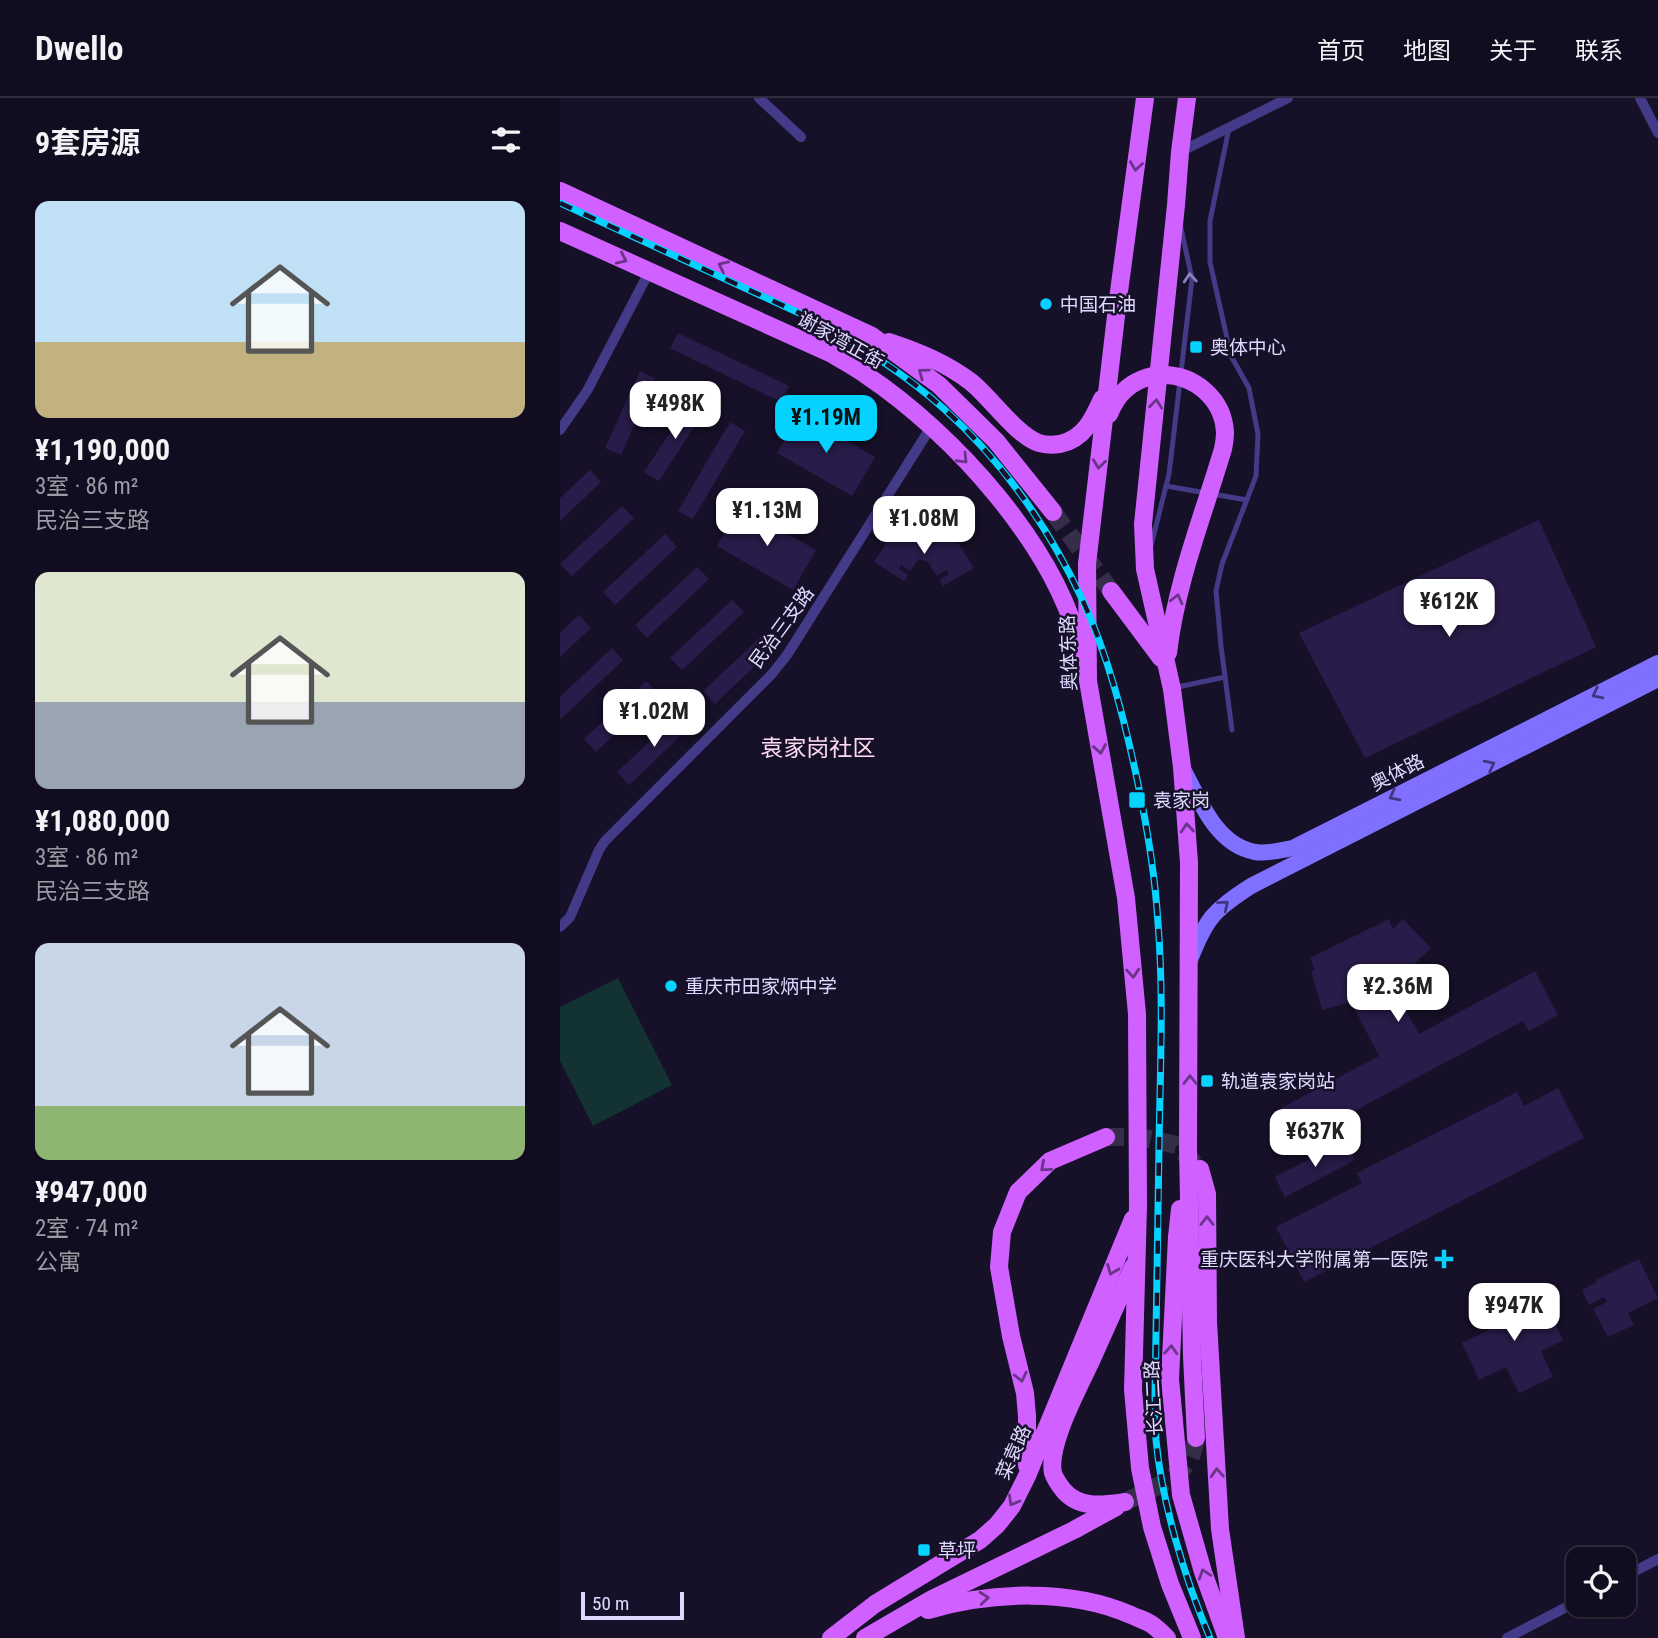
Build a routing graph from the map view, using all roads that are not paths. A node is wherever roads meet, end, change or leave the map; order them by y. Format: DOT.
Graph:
graph roads {
  1 [pos="759,98"];
  2 [pos="1145,98"];
  3 [pos="1188,98"];
  4 [pos="1288,98"];
  5 [pos="1640,98"];
  6 [pos="1229,128"];
  7 [pos="1658,133"];
  8 [pos="801,137"];
  9 [pos="1180,152"];
  10 [pos="560,191"];
  11 [pos="1176,205"];
  12 [pos="560,231"];
  13 [pos="649,272"];
  14 [pos="872,336"];
  15 [pos="1113,392"];
  16 [pos="931,427"];
  17 [pos="560,430"];
  18 [pos="1166,486"];
  19 [pos="1247,500"];
  20 [pos="1053,512"];
  21 [pos="1145,569"];
  22 [pos="1111,590"];
  23 [pos="1658,663"];
  24 [pos="1167,667"];
  25 [pos="1225,677"];
  26 [pos="1658,679"];
  27 [pos="1088,681"];
  28 [pos="1172,689"];
  29 [pos="1232,730"];
  30 [pos="1182,767"];
  31 [pos="560,927"];
  32 [pos="1189,962"];
  33 [pos="1106,1137"];
  34 [pos="1188,1148"];
  35 [pos="1200,1168"];
  36 [pos="1138,1206"];
  37 [pos="1136,1260"];
  38 [pos="1196,1438"];
  39 [pos="1027,1476"];
  40 [pos="1658,1559"];
  41 [pos="1636,1571"];
  42 [pos="1566,1607"];
  43 [pos="894,1620"];
  44 [pos="831,1638"];
  45 [pos="864,1638"];
  46 [pos="1167,1638"];
  47 [pos="1192,1638"];
  48 [pos="1227,1638"];
  49 [pos="1236,1638"];
  50 [pos="1507,1638"];
  1 -- 8 [label="street"];
  2 -- 15 [label="main road, one-way"];
  3 -- 9 [label="main road"];
  4 -- 6 [label="street"];
  5 -- 7 [label="street"];
  6 -- 9 [label="street"];
  6 -- 19 [label="lane"];
  9 -- 11 [label="main road"];
  14 -- 10 [label="main road, 谢家湾正街, one-way"];
  18 -- 11 [label="lane, one-way"];
  21 -- 11 [label="main road, one-way"];
  12 -- 13 [label="main road, 谢家湾正街, one-way"];
  13 -- 16 [label="main road, 谢家湾正街"];
  13 -- 17 [label="street"];
  14 -- 15 [label="main road"];
  20 -- 14 [label="main road, 谢家湾正街, one-way"];
  24 -- 15 [label="main road, one-way"];
  15 -- 27 [label="main road, 奥体东路, one-way"];
  16 -- 27 [label="main road, 谢家湾正街, one-way"];
  16 -- 31 [label="street, 民治三支路"];
  18 -- 19 [label="lane"];
  18 -- 21 [label="lane"];
  19 -- 25 [label="lane"];
  21 -- 24 [label="main road"];
  22 -- 24 [label="main road"];
  23 -- 30 [label="main road, 奥体路, one-way"];
  24 -- 28 [label="main road"];
  25 -- 28 [label="lane"];
  25 -- 29 [label="lane"];
  32 -- 26 [label="main road, 奥体路, one-way"];
  27 -- 36 [label="main road, 奥体东路, one-way"];
  28 -- 30 [label="main road"];
  32 -- 30 [label="main road, one-way"];
  34 -- 32 [label="main road, one-way"];
  33 -- 39 [label="main road, one-way"];
  34 -- 38 [label="main road"];
  48 -- 34 [label="main road, 长江二路, one-way"];
  49 -- 35 [label="main road, one-way"];
  36 -- 37 [label="main road, 长江二路"];
  36 -- 39 [label="main road, 菜袁路, one-way"];
  37 -- 43 [label="main road"];
  37 -- 47 [label="main road, 长江二路"];
  39 -- 44 [label="main road, 菜袁路, one-way"];
  40 -- 41 [label="street"];
  42 -- 50 [label="street"];
  43 -- 45 [label="main road"];
  43 -- 46 [label="main road, one-way"];
}
